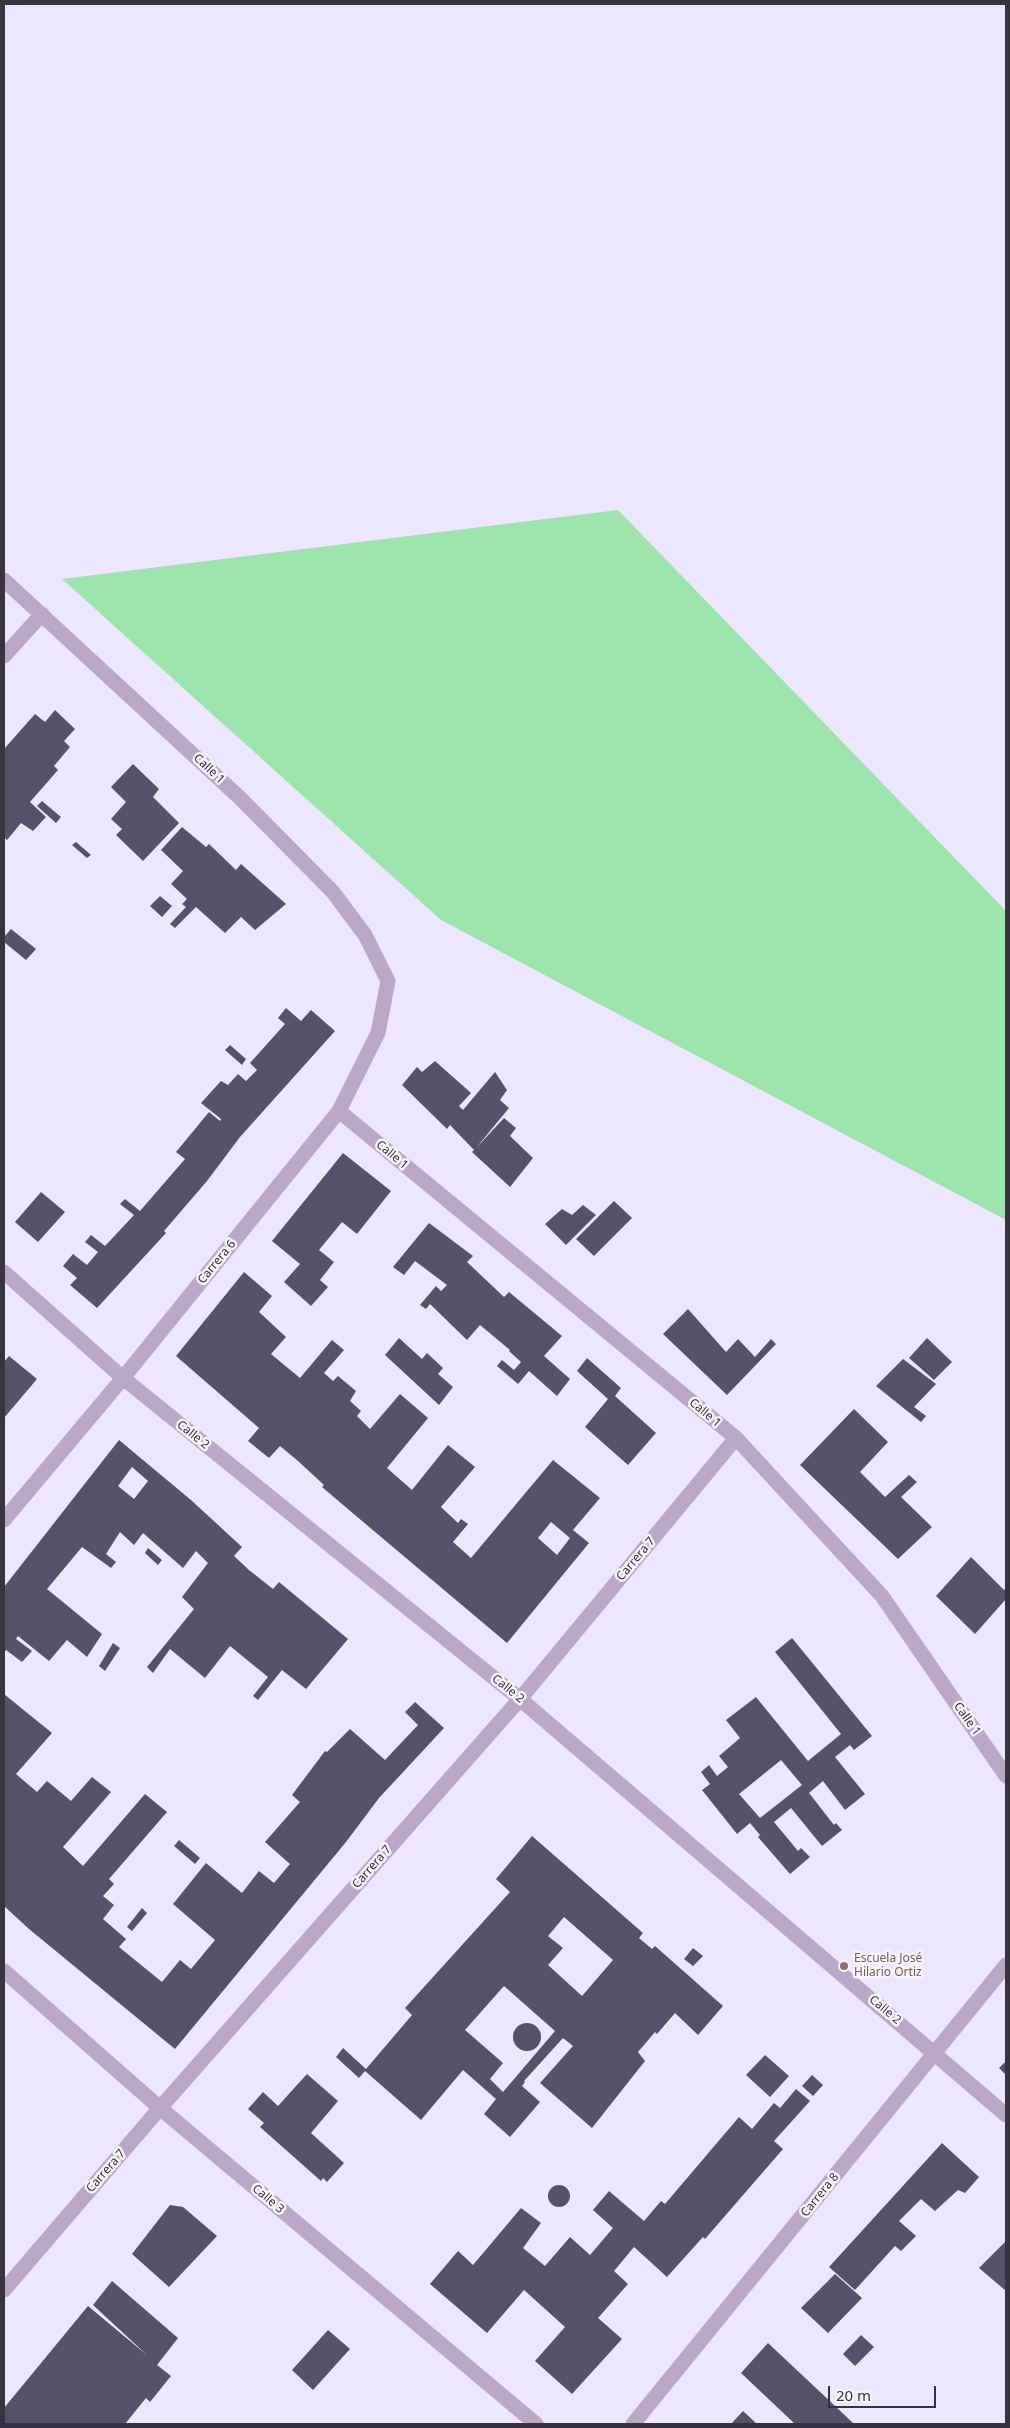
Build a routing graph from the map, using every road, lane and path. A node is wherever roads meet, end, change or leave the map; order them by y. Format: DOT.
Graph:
graph roads {
  1 [pos="4,580"];
  2 [pos="42,614"];
  3 [pos="4,656"];
  4 [pos="388,981"];
  5 [pos="339,1111"];
  6 [pos="4,1272"];
  7 [pos="123,1378"];
  8 [pos="736,1438"];
  9 [pos="4,1520"];
  10 [pos="520,1698"];
  11 [pos="1006,1776"];
  12 [pos="1006,1965"];
  13 [pos="4,1971"];
  14 [pos="936,2054"];
  15 [pos="160,2108"];
  16 [pos="1006,2115"];
  17 [pos="4,2290"];
  18 [pos="536,2424"];
  19 [pos="633,2424"];
  1 -- 2 [label="street, Calle 1"];
  2 -- 3 [label="street"];
  2 -- 4 [label="street, Calle 1"];
  4 -- 5 [label="street, Carrera 6"];
  5 -- 7 [label="street, Carrera 6"];
  5 -- 8 [label="street, Calle 1"];
  6 -- 7 [label="street, Calle 2"];
  7 -- 9 [label="street, Carrera 6"];
  7 -- 10 [label="street, Calle 2"];
  8 -- 10 [label="street, Carrera 7"];
  8 -- 11 [label="street, Calle 1"];
  10 -- 14 [label="street, Calle 2"];
  10 -- 15 [label="street, Carrera 7"];
  12 -- 14 [label="street, Carrera 8"];
  13 -- 15 [label="street, Calle 3"];
  14 -- 16 [label="street, Calle 2"];
  14 -- 19 [label="street, Carrera 8"];
  15 -- 17 [label="street, Carrera 7"];
  15 -- 18 [label="street, Calle 3"];
}
